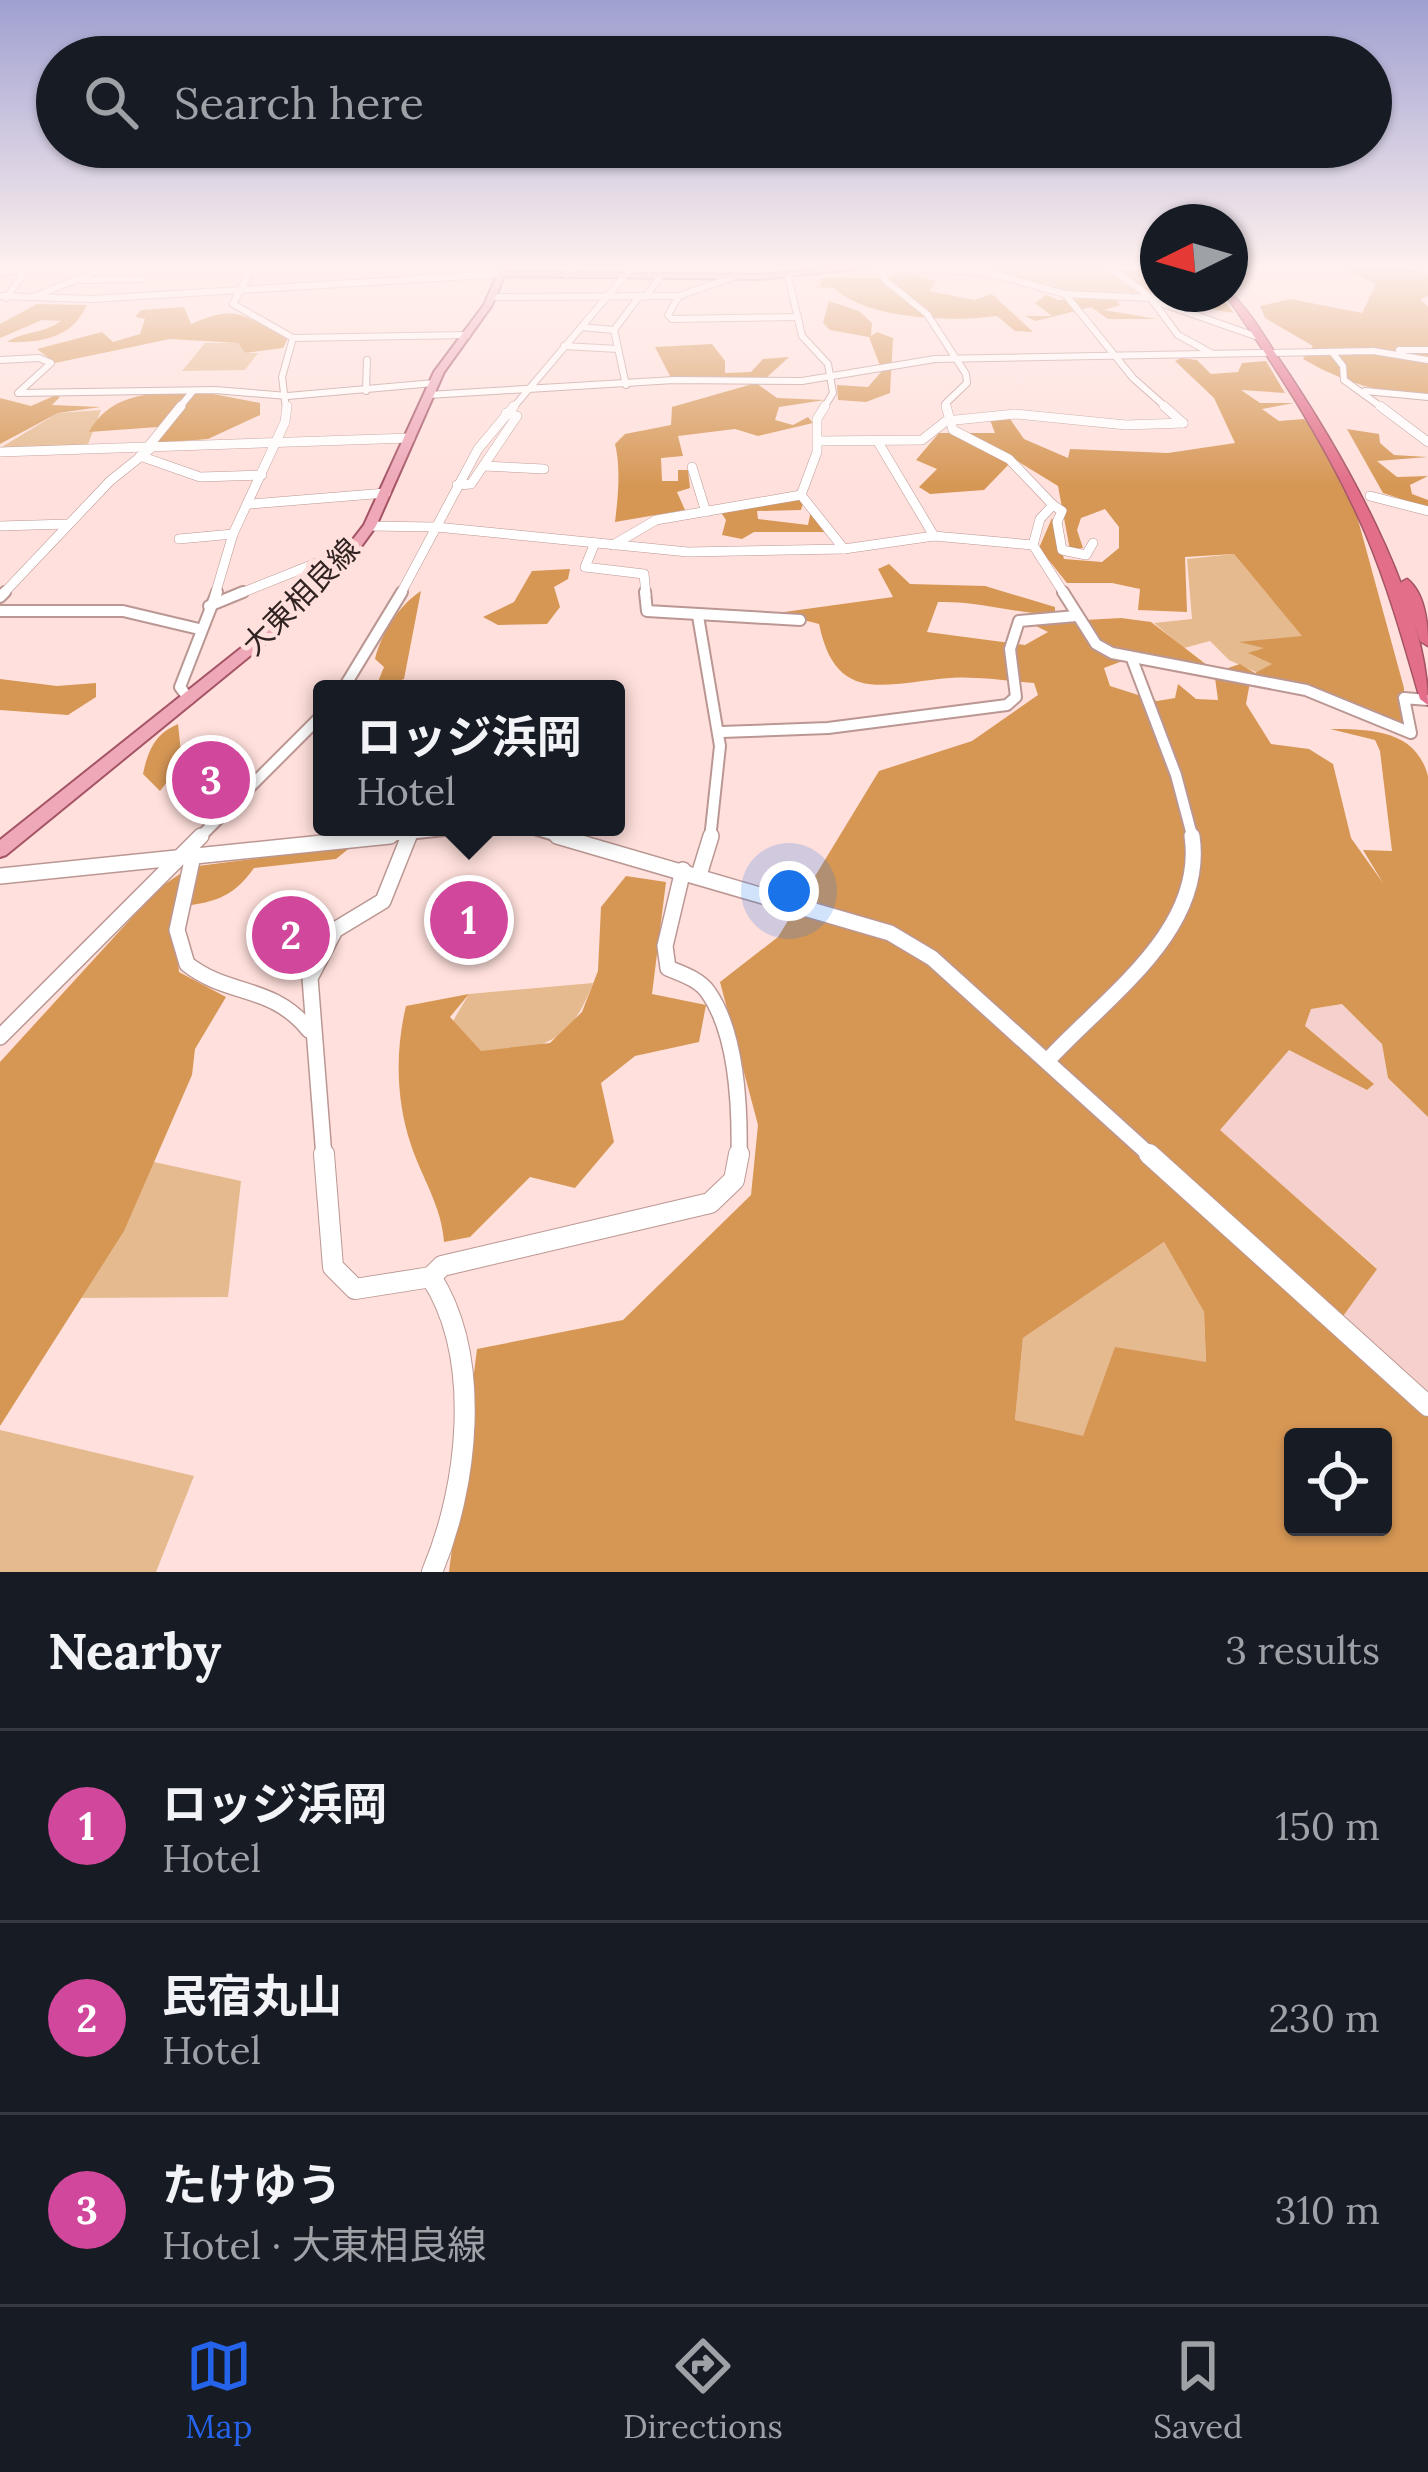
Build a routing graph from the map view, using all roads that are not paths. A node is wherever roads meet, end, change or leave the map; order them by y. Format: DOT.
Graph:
graph roads {
  1 [pos="293,339"];
  2 [pos="379,339"];
  3 [pos="463,339"];
  4 [pos="570,339"];
  5 [pos="616,339"];
  6 [pos="805,339"];
  7 [pos="943,339"];
  8 [pos="1104,339"];
  9 [pos="1186,339"];
  10 [pos="1263,339"];
  11 [pos="1269,339"];
  12 [pos="564,346"];
  13 [pos="618,350"];
  14 [pos="1428,350"];
  15 [pos="1332,352"];
  16 [pos="1278,353"];
  17 [pos="1389,353"];
  18 [pos="1212,354"];
  19 [pos="1118,355"];
  20 [pos="955,359"];
  21 [pos="0,360"];
  22 [pos="1428,360"];
  23 [pos="830,373"];
  24 [pos="626,385"];
  25 [pos="431,389"];
  26 [pos="1358,389"];
  27 [pos="194,391"];
  28 [pos="366,391"];
  29 [pos="522,393"];
  30 [pos="288,396"];
  31 [pos="1428,397"];
  32 [pos="506,413"];
  33 [pos="946,421"];
  34 [pos="410,438"];
  35 [pos="818,441"];
  36 [pos="878,442"];
  37 [pos="1428,442"];
  38 [pos="278,445"];
  39 [pos="146,451"];
  40 [pos="0,452"];
  41 [pos="484,466"];
  42 [pos="692,467"];
  43 [pos="544,469"];
  44 [pos="262,475"];
  45 [pos="457,485"];
  46 [pos="386,493"];
  47 [pos="801,494"];
  48 [pos="1370,496"];
  49 [pos="250,504"];
  50 [pos="1053,505"];
  51 [pos="706,512"];
  52 [pos="1428,512"];
  53 [pos="69,524"];
  54 [pos="0,526"];
  55 [pos="370,526"];
  56 [pos="436,527"];
  57 [pos="233,534"];
  58 [pos="934,536"];
  59 [pos="179,539"];
  60 [pos="595,543"];
  61 [pos="1093,543"];
  62 [pos="613,544"];
  63 [pos="1033,545"];
  64 [pos="354,548"];
  65 [pos="844,549"];
  66 [pos="0,597"];
  67 [pos="209,606"];
  68 [pos="0,611"];
  69 [pos="698,616"];
  70 [pos="1076,616"];
  71 [pos="800,620"];
  72 [pos="199,628"];
  73 [pos="1428,641"];
  74 [pos="1132,659"];
  75 [pos="348,680"];
  76 [pos="189,699"];
  77 [pos="1428,699"];
  78 [pos="313,725"];
  79 [pos="721,732"];
  80 [pos="381,836"];
  81 [pos="409,836"];
  82 [pos="561,836"];
  83 [pos="4,843"];
  84 [pos="189,856"];
  85 [pos="691,872"];
  86 [pos="0,876"];
  87 [pos="310,1031"];
  88 [pos="0,1037"];
  89 [pos="1048,1060"];
  90 [pos="430,1277"];
  91 [pos="1428,1406"];
  92 [pos="432,1572"];
  1 -- 30 [label="street"];
  2 -- 28 [label="street"];
  3 -- 25 [label="main road, 大東相良線"];
  4 -- 12 [label="street"];
  5 -- 13 [label="street"];
  6 -- 23 [label="street"];
  7 -- 20 [label="street"];
  8 -- 19 [label="street"];
  9 -- 18 [label="street"];
  10 -- 16 [label="highway"];
  11 -- 16 [label="highway"];
  12 -- 13 [label="street"];
  12 -- 29 [label="street"];
  13 -- 24 [label="street"];
  14 -- 17 [label="street"];
  15 -- 16 [label="street"];
  15 -- 17 [label="street"];
  15 -- 26 [label="street"];
  16 -- 18 [label="street"];
  16 -- 48 [label="highway"];
  16 -- 77 [label="highway"];
  17 -- 22 [label="street"];
  18 -- 19 [label="street"];
  19 -- 20 [label="street"];
  19 -- 33 [label="street"];
  20 -- 23 [label="street"];
  20 -- 33 [label="street"];
  21 -- 27 [label="street"];
  23 -- 24 [label="street"];
  23 -- 35 [label="street"];
  24 -- 29 [label="street"];
  25 -- 28 [label="street"];
  25 -- 29 [label="street"];
  25 -- 34 [label="main road, 大東相良線"];
  26 -- 31 [label="street"];
  26 -- 37 [label="street"];
  27 -- 30 [label="street"];
  27 -- 39 [label="street"];
  28 -- 30 [label="street"];
  29 -- 32 [label="street"];
  30 -- 38 [label="street"];
  32 -- 41 [label="street"];
  32 -- 45 [label="street"];
  33 -- 36 [label="street"];
  33 -- 50 [label="street"];
  34 -- 38 [label="street"];
  34 -- 46 [label="main road, 大東相良線"];
  35 -- 36 [label="street"];
  35 -- 47 [label="street"];
  36 -- 58 [label="street"];
  38 -- 39 [label="street"];
  38 -- 44 [label="street"];
  39 -- 40 [label="street"];
  39 -- 44 [label="street"];
  39 -- 53 [label="street"];
  41 -- 43 [label="street"];
  41 -- 45 [label="street"];
  42 -- 51 [label="street"];
  44 -- 49 [label="street"];
  45 -- 56 [label="street"];
  46 -- 49 [label="street"];
  46 -- 55 [label="main road, 大東相良線"];
  47 -- 51 [label="street"];
  47 -- 65 [label="street"];
  48 -- 52 [label="street"];
  48 -- 73 [label="highway"];
  49 -- 57 [label="street"];
  50 -- 61 [label="street"];
  50 -- 63 [label="street"];
  51 -- 62 [label="street"];
  53 -- 54 [label="street"];
  53 -- 66 [label="street"];
  55 -- 56 [label="street"];
  55 -- 64 [label="main road, 大東相良線"];
  56 -- 60 [label="street"];
  56 -- 75 [label="street"];
  57 -- 59 [label="street"];
  57 -- 67 [label="street"];
  58 -- 63 [label="street"];
  58 -- 65 [label="street"];
  60 -- 62 [label="street"];
  60 -- 69 [label="street"];
  62 -- 65 [label="street"];
  63 -- 70 [label="street"];
  64 -- 67 [label="street"];
  64 -- 76 [label="main road, 大東相良線"];
  67 -- 72 [label="street"];
  68 -- 72 [label="street"];
  69 -- 71 [label="street"];
  69 -- 79 [label="street"];
  70 -- 74 [label="street"];
  70 -- 79 [label="street"];
  72 -- 76 [label="street"];
  74 -- 77 [label="street"];
  74 -- 89 [label="street"];
  76 -- 83 [label="main road, 大東相良線"];
  78 -- 84 [label="street"];
  79 -- 85 [label="street"];
  80 -- 84 [label="street"];
  81 -- 87 [label="street"];
  82 -- 85 [label="street"];
  84 -- 86 [label="street"];
  84 -- 87 [label="street"];
  84 -- 88 [label="street"];
  85 -- 89 [label="street"];
  85 -- 90 [label="street"];
  87 -- 90 [label="street"];
  89 -- 91 [label="street"];
  90 -- 92 [label="street"];
}
